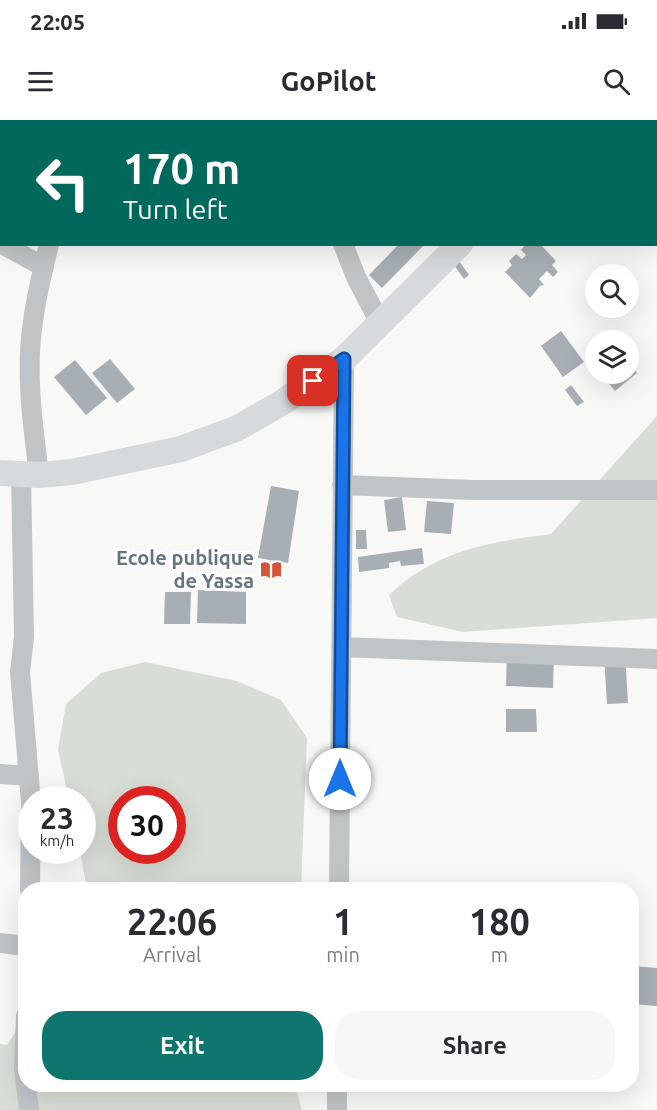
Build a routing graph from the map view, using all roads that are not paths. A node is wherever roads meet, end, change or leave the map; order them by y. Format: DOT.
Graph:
graph roads {
  1 [pos="5,246"];
  2 [pos="49,246"];
  3 [pos="344,246"];
  4 [pos="458,246"];
  5 [pos="44,267"];
  6 [pos="380,323"];
  7 [pos="344,359"];
  8 [pos="20,474"];
  9 [pos="342,485"];
  10 [pos="657,490"];
  11 [pos="341,646"];
  12 [pos="657,659"];
  13 [pos="0,774"];
  14 [pos="29,776"];
  15 [pos="30,882"];
  16 [pos="339,882"];
  17 [pos="0,943"];
  18 [pos="18,945"];
  19 [pos="27,1092"];
  20 [pos="337,1092"];
  21 [pos="29,1110"];
  22 [pos="338,1110"];
  1 -- 5 [label="street"];
  2 -- 5 [label="street"];
  3 -- 6 [label="street"];
  4 -- 6 [label="main road"];
  5 -- 8 [label="street"];
  6 -- 7 [label="main road"];
  7 -- 8 [label="main road"];
  7 -- 9 [label="street"];
  8 -- 14 [label="street"];
  9 -- 10 [label="street"];
  9 -- 11 [label="street"];
  11 -- 12 [label="street"];
  11 -- 16 [label="street"];
  13 -- 14 [label="street"];
  14 -- 15 [label="street"];
  17 -- 18 [label="street"];
  19 -- 21 [label="street"];
  20 -- 22 [label="street"];
}
